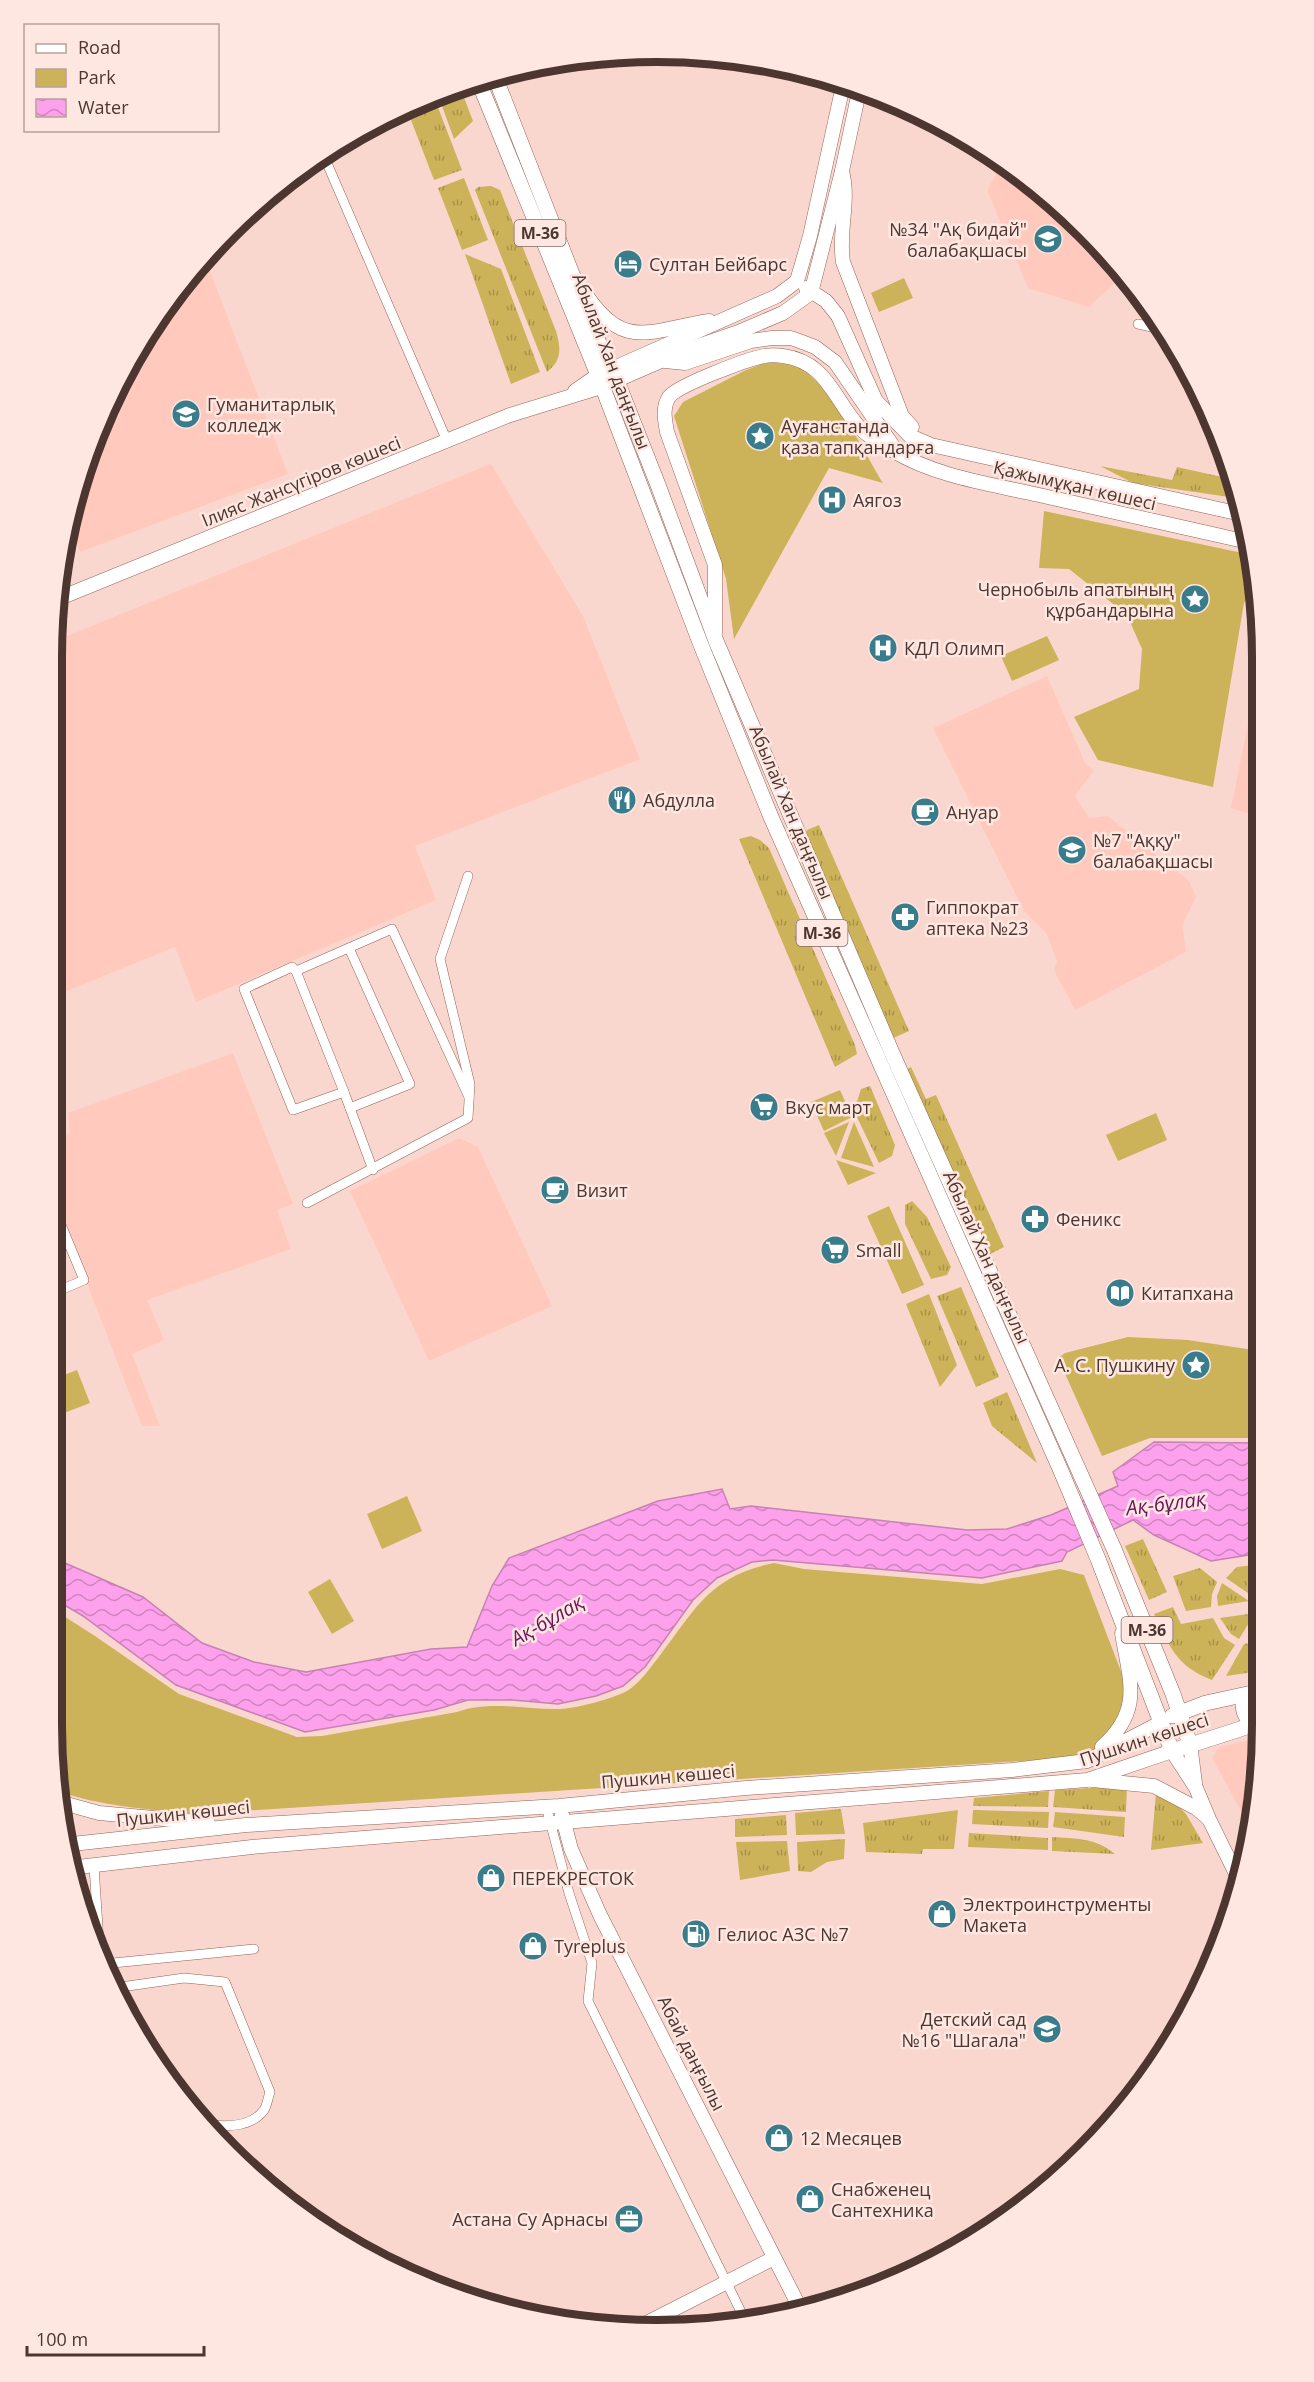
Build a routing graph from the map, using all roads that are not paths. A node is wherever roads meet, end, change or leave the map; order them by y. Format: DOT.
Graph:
graph roads {
  1 [pos="498,84"];
  2 [pos="482,88"];
  3 [pos="842,91"];
  4 [pos="858,97"];
  5 [pos="326,162"];
  6 [pos="842,171"];
  7 [pos="561,247"];
  8 [pos="797,281"];
  9 [pos="812,293"];
  10 [pos="726,319"];
  11 [pos="1138,324"];
  12 [pos="1153,327"];
  13 [pos="664,361"];
  14 [pos="607,378"];
  15 [pos="877,402"];
  16 [pos="447,441"];
  17 [pos="931,445"];
  18 [pos="898,454"];
  19 [pos="1232,504"];
  20 [pos="1207,506"];
  21 [pos="1234,513"];
  22 [pos="1241,540"];
  23 [pos="65,596"];
  24 [pos="716,641"];
  25 [pos="468,876"];
  26 [pos="349,948"];
  27 [pos="296,971"];
  28 [pos="344,1092"];
  29 [pos="469,1097"];
  30 [pos="350,1108"];
  31 [pos="373,1170"];
  32 [pos="307,1203"];
  33 [pos="62,1227"];
  34 [pos="62,1289"];
  35 [pos="1119,1614"];
  36 [pos="1252,1694"];
  37 [pos="1252,1697"];
  38 [pos="1180,1712"];
  39 [pos="1252,1720"];
  40 [pos="1162,1722"];
  41 [pos="1252,1725"];
  42 [pos="1190,1744"];
  43 [pos="1172,1751"];
  44 [pos="1087,1761"];
  45 [pos="1087,1780"];
  46 [pos="1196,1788"];
  47 [pos="67,1804"];
  48 [pos="552,1806"];
  49 [pos="1209,1818"];
  50 [pos="558,1822"];
  51 [pos="246,1825"];
  52 [pos="74,1844"];
  53 [pos="94,1866"];
  54 [pos="79,1868"];
  55 [pos="1234,1870"];
  56 [pos="98,1930"];
  57 [pos="254,1949"];
  58 [pos="112,1963"];
  59 [pos="122,1987"];
  60 [pos="217,2126"];
  61 [pos="774,2258"];
  62 [pos="728,2283"];
  63 [pos="797,2303"];
  64 [pos="742,2314"];
  65 [pos="653,2320"];
  1 -- 7 [label="main road, Абылай Хан даңғылы / M-36"];
  2 -- 14 [label="main road, Абылай Хан даңғылы / M-36"];
  3 -- 8 [label="main road"];
  4 -- 6 [label="main road"];
  5 -- 16 [label="street"];
  6 -- 9 [label="main road"];
  6 -- 17 [label="main road"];
  7 -- 10 [label="main road"];
  7 -- 14 [label="main road, Абылай Хан даңғылы / M-36"];
  8 -- 9 [label="main road"];
  8 -- 10 [label="main road"];
  9 -- 13 [label="main road"];
  9 -- 15 [label="main road"];
  10 -- 14 [label="main road"];
  11 -- 12 [label="street"];
  13 -- 14 [label="main road"];
  13 -- 18 [label="main road"];
  14 -- 16 [label="main road, Ілияс Жансүгіров көшесі"];
  14 -- 24 [label="main road, Абылай Хан даңғылы / M-36"];
  14 -- 35 [label="main road, Абылай Хан даңғылы / M-36"];
  15 -- 17 [label="main road, Қажымұқан көшесі"];
  15 -- 18 [label="main road"];
  16 -- 23 [label="main road, Ілияс Жансүгіров көшесі"];
  17 -- 20 [label="main road, Қажымұқан көшесі"];
  18 -- 22 [label="main road, Қажымұқан көшесі"];
  18 -- 24 [label="main road, Қажымұқан көшесі"];
  19 -- 20 [label="main road"];
  20 -- 21 [label="main road, Қажымұқан көшесі"];
  24 -- 38 [label="main road, Абылай Хан даңғылы / M-36"];
  25 -- 29 [label="street"];
  26 -- 27 [label="street"];
  26 -- 29 [label="street"];
  26 -- 30 [label="street"];
  27 -- 28 [label="street"];
  27 -- 28 [label="street"];
  28 -- 30 [label="street"];
  29 -- 31 [label="street"];
  30 -- 31 [label="street"];
  31 -- 32 [label="street"];
  33 -- 34 [label="street"];
  35 -- 40 [label="main road, Абылай Хан даңғылы / M-36"];
  35 -- 44 [label="main road"];
  36 -- 38 [label="main road, Пушкин көшесі"];
  37 -- 39 [label="main road"];
  38 -- 40 [label="main road, Пушкин көшесі"];
  38 -- 42 [label="main road, Абылай Хан даңғылы"];
  40 -- 43 [label="main road, Абылай Хан даңғылы / M-36"];
  40 -- 44 [label="main road, Пушкин көшесі"];
  41 -- 42 [label="main road, Пушкин көшесі"];
  42 -- 43 [label="main road, Пушкин көшесі"];
  42 -- 46 [label="main road"];
  43 -- 45 [label="main road, Пушкин көшесі"];
  43 -- 46 [label="main road"];
  44 -- 48 [label="main road, Пушкин көшесі"];
  45 -- 49 [label="main road"];
  45 -- 50 [label="main road, Пушкин көшесі"];
  46 -- 49 [label="main road"];
  47 -- 51 [label="main road"];
  48 -- 50 [label="main road, Абай даңғылы"];
  48 -- 51 [label="main road, Пушкин көшесі"];
  49 -- 55 [label="main road"];
  50 -- 53 [label="main road, Пушкин көшесі"];
  50 -- 61 [label="main road, Абай даңғылы"];
  50 -- 62 [label="street"];
  51 -- 52 [label="main road, Пушкин көшесі"];
  53 -- 54 [label="main road, Пушкин көшесі"];
  53 -- 56 [label="street"];
  57 -- 58 [label="street"];
  59 -- 60 [label="street"];
  61 -- 62 [label="main road"];
  61 -- 63 [label="main road, Абай даңғылы"];
  62 -- 64 [label="street"];
  62 -- 65 [label="main road"];
}
